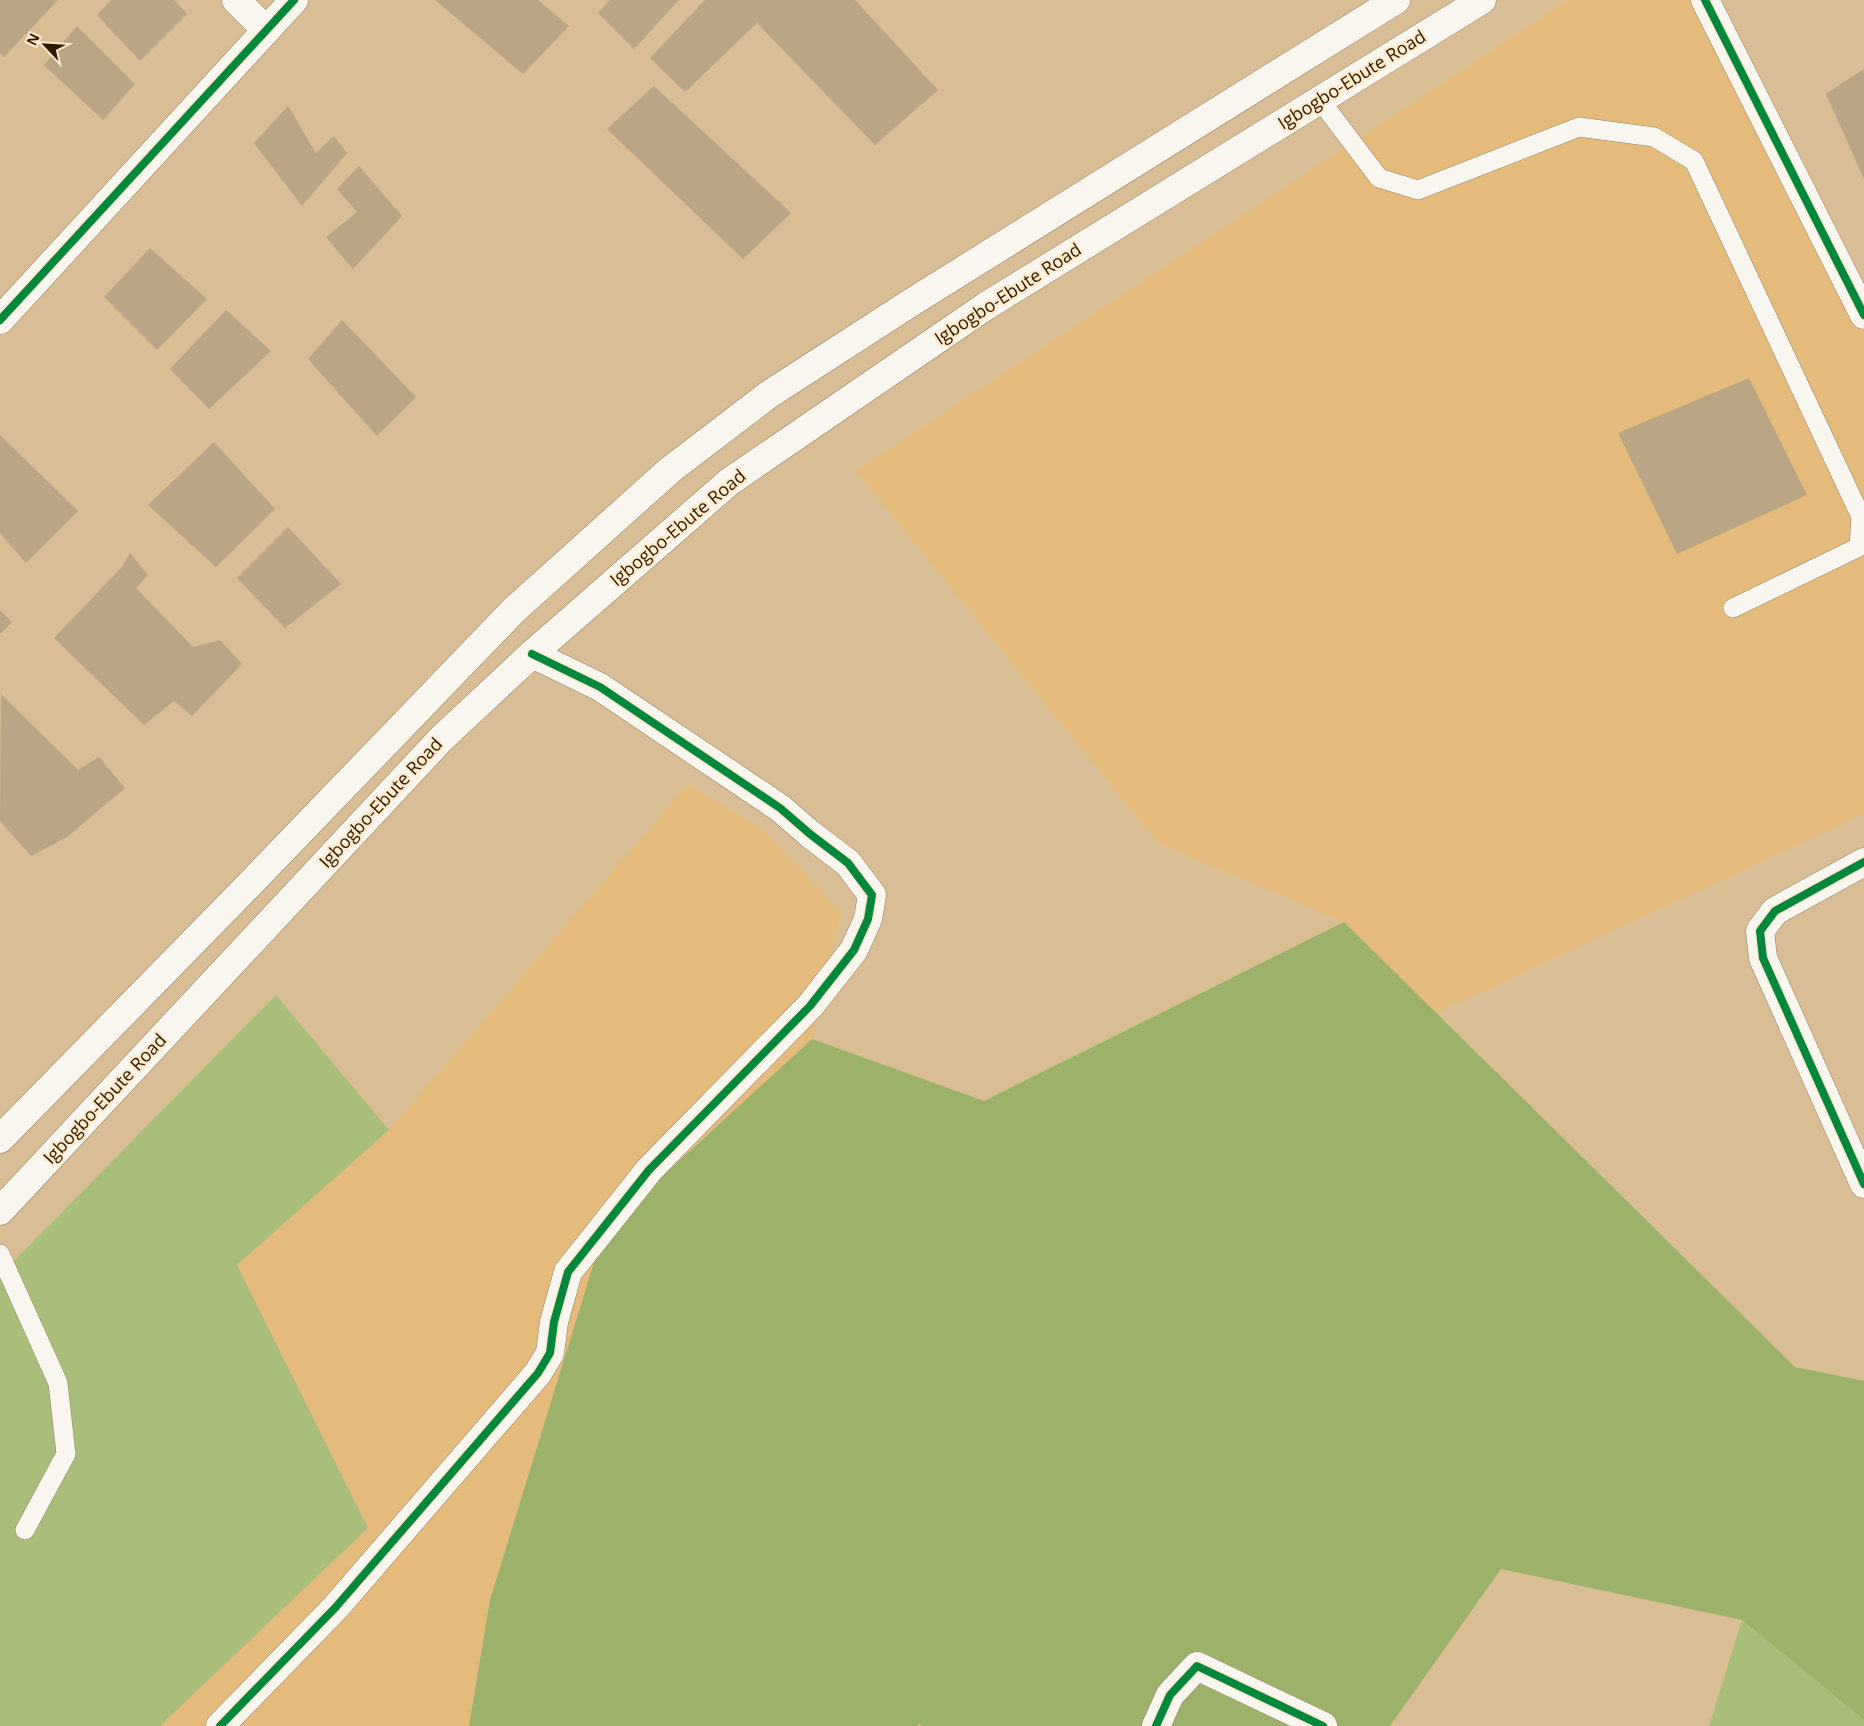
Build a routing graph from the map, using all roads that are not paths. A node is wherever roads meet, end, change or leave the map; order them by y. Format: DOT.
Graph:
graph roads {
  1 [pos="236,0"];
  2 [pos="294,0"];
  3 [pos="1396,0"];
  4 [pos="1482,0"];
  5 [pos="1705,0"];
  6 [pos="266,30"];
  7 [pos="1320,100"];
  8 [pos="1864,315"];
  9 [pos="0,320"];
  10 [pos="1733,608"];
  11 [pos="532,654"];
  12 [pos="1864,862"];
  13 [pos="0,1139"];
  14 [pos="1864,1184"];
  15 [pos="0,1211"];
  16 [pos="0,1254"];
  17 [pos="25,1530"];
  18 [pos="220,1726"];
  19 [pos="1156,1726"];
  20 [pos="1323,1726"];
  1 -- 6 [label="main road"];
  2 -- 6 [label="main road"];
  3 -- 13 [label="main road, Igbogbo-Ebute Road"];
  4 -- 7 [label="main road, Igbogbo-Ebute Road"];
  5 -- 8 [label="main road"];
  6 -- 9 [label="main road"];
  7 -- 10 [label="lane"];
  7 -- 11 [label="main road, Igbogbo-Ebute Road"];
  11 -- 15 [label="main road, Igbogbo-Ebute Road"];
  11 -- 18 [label="main road"];
  12 -- 14 [label="main road"];
  16 -- 17 [label="lane"];
  19 -- 20 [label="main road"];
}
